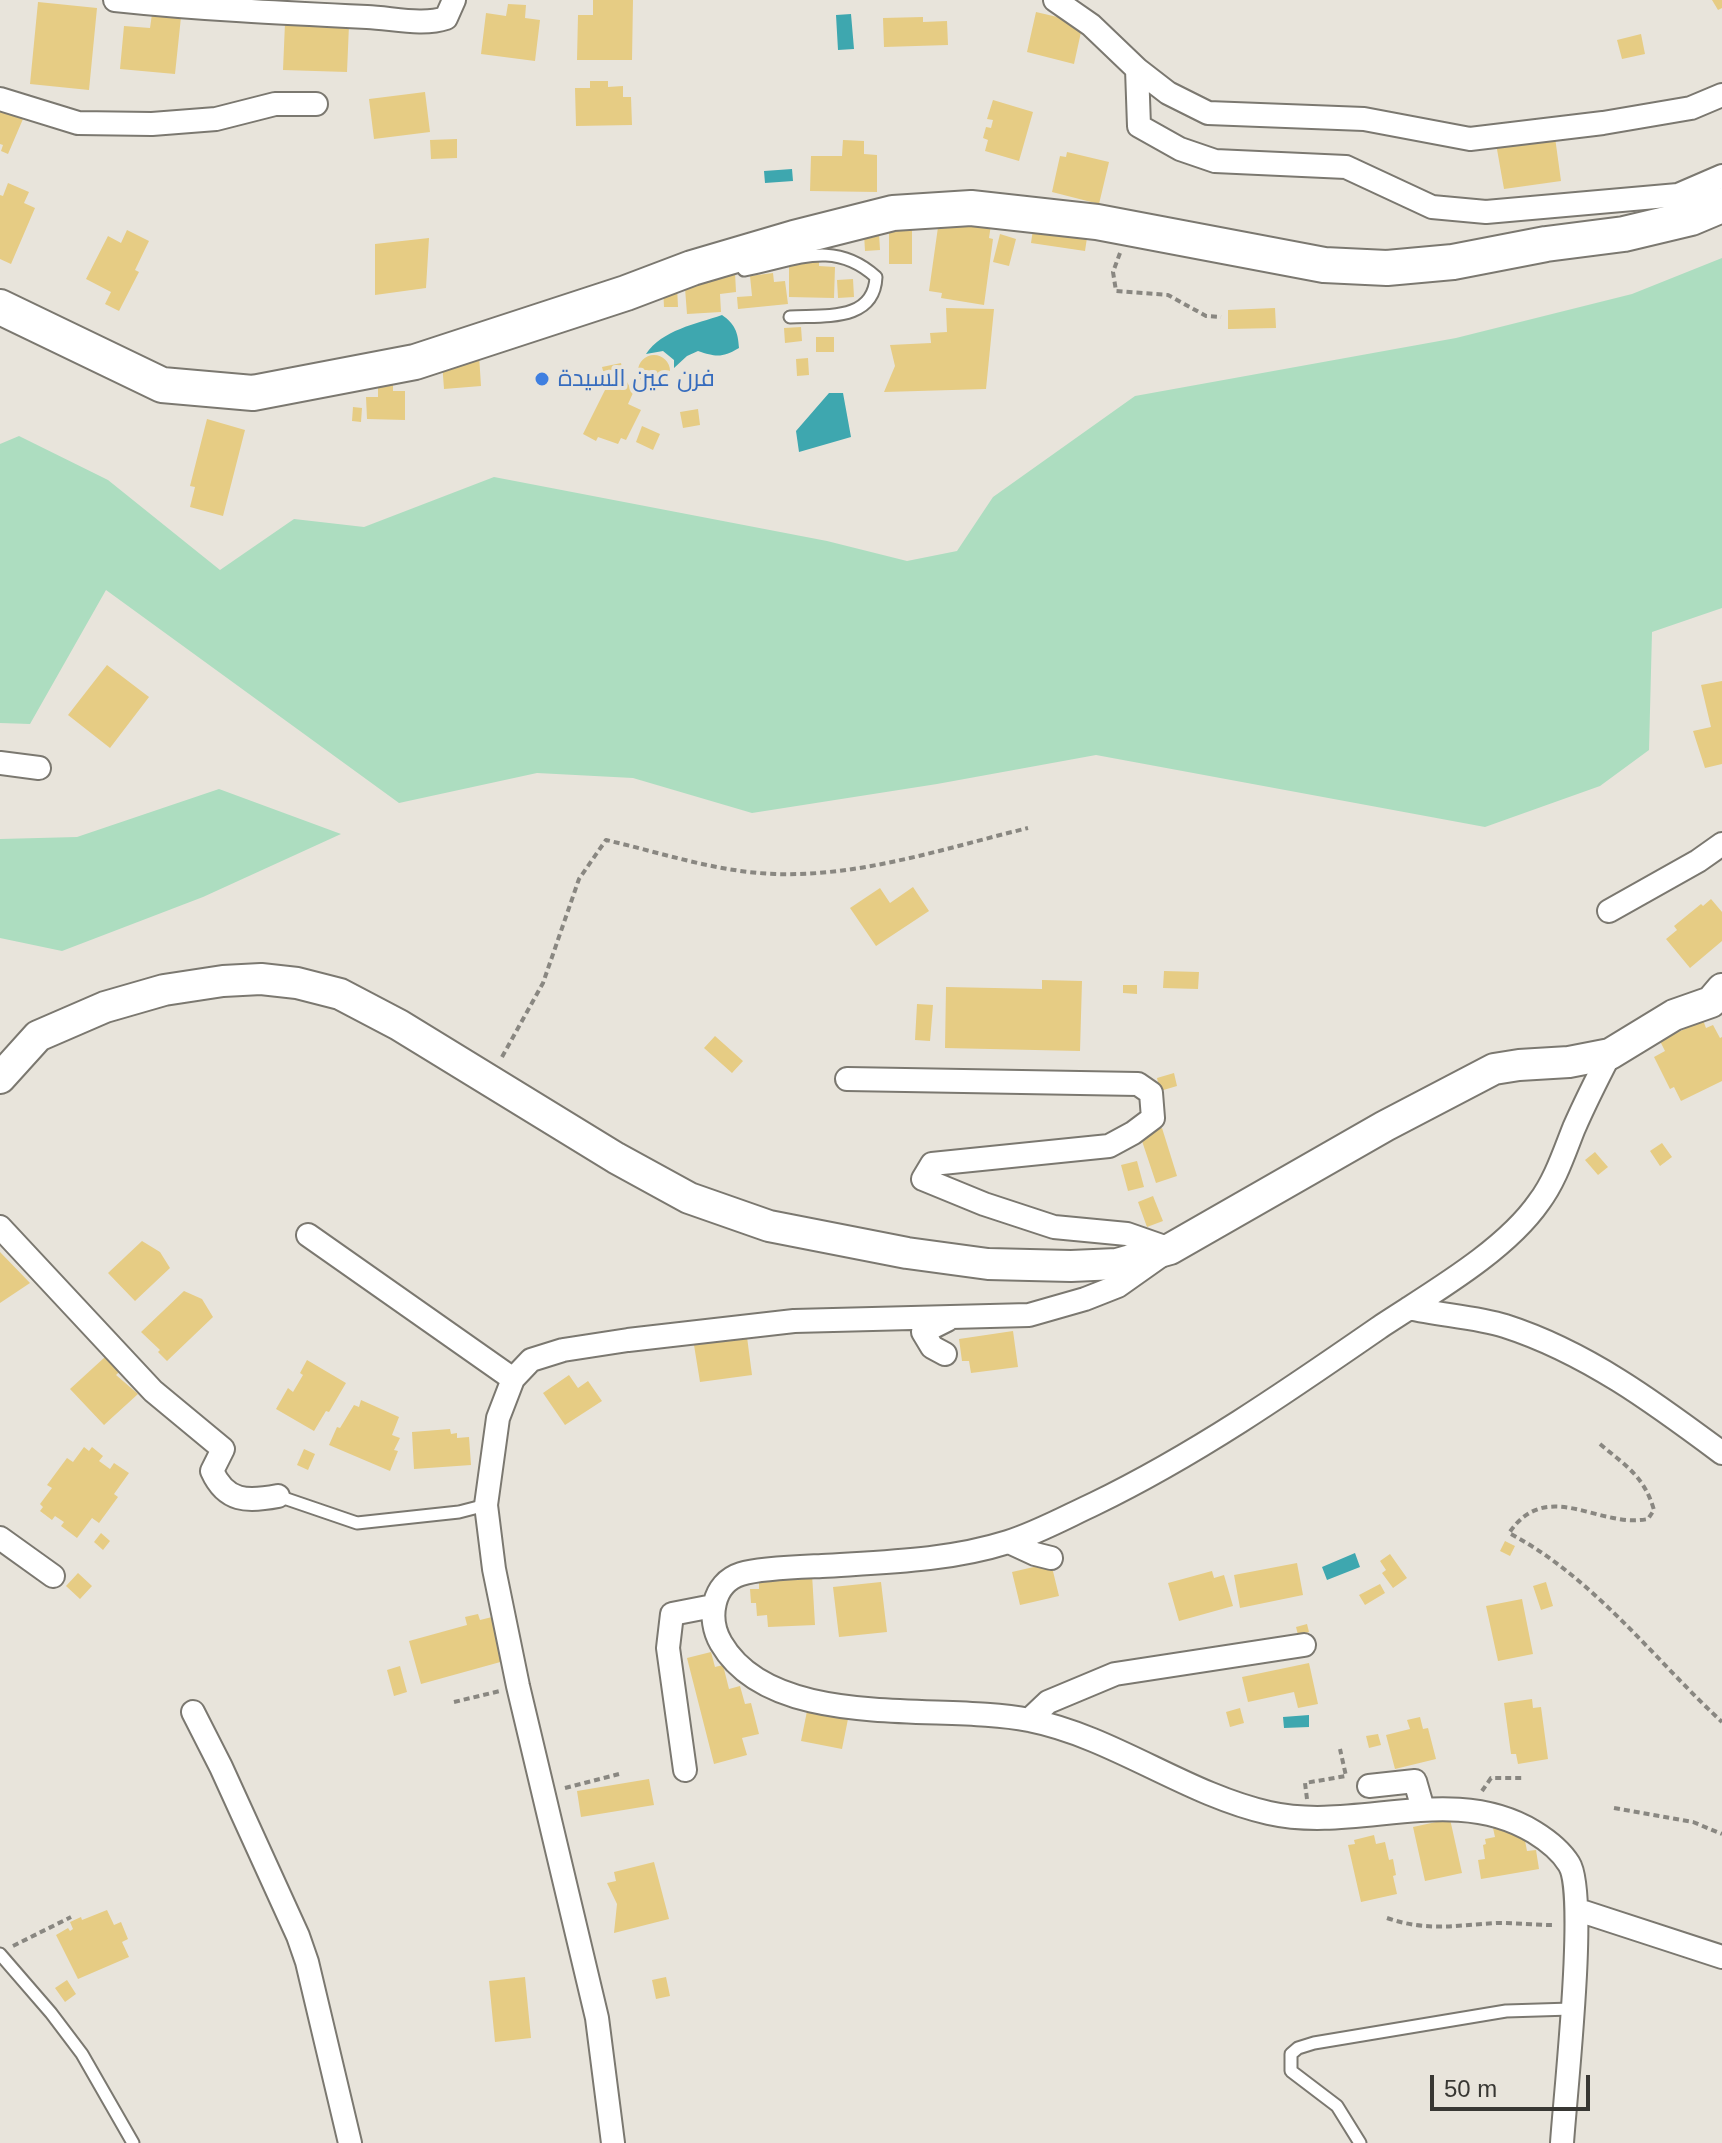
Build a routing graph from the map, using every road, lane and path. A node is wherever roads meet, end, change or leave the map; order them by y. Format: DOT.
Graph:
graph roads {
  1 [pos="115,0"];
  2 [pos="454,0"];
  3 [pos="1055,0"];
  4 [pos="1137,69"];
  5 [pos="1722,95"];
  6 [pos="0,99"];
  7 [pos="316,104"];
  8 [pos="1722,176"];
  9 [pos="1722,205"];
  10 [pos="1129,228"];
  11 [pos="735,257"];
  12 [pos="0,307"];
  13 [pos="790,317"];
  14 [pos="1221,317"];
  15 [pos="0,763"];
  16 [pos="39,768"];
  17 [pos="1028,828"];
  18 [pos="1722,844"];
  19 [pos="1609,911"];
  20 [pos="1718,1004"];
  21 [pos="1610,1054"];
  22 [pos="0,1078"];
  23 [pos="490,1079"];
  24 [pos="847,1079"];
  25 [pos="0,1227"];
  26 [pos="308,1235"];
  27 [pos="1170,1249"];
  28 [pos="1409,1308"];
  29 [pos="951,1318"];
  30 [pos="945,1354"];
  31 [pos="513,1379"];
  32 [pos="1600,1444"];
  33 [pos="1722,1453"];
  34 [pos="278,1496"];
  35 [pos="486,1505"];
  36 [pos="0,1538"];
  37 [pos="1009,1542"];
  38 [pos="1051,1558"];
  39 [pos="53,1576"];
  40 [pos="713,1606"];
  41 [pos="1304,1645"];
  42 [pos="518,1686"];
  43 [pos="454,1702"];
  44 [pos="193,1712"];
  45 [pos="1029,1720"];
  46 [pos="1722,1722"];
  47 [pos="1340,1749"];
  48 [pos="685,1770"];
  49 [pos="619,1774"];
  50 [pos="1523,1778"];
  51 [pos="1369,1786"];
  52 [pos="543,1793"];
  53 [pos="1614,1808"];
  54 [pos="1423,1809"];
  55 [pos="1471,1811"];
  56 [pos="1308,1817"];
  57 [pos="1722,1834"];
  58 [pos="71,1917"];
  59 [pos="1387,1918"];
  60 [pos="1577,1918"];
  61 [pos="0,1953"];
  62 [pos="1722,1957"];
  63 [pos="1571,2009"];
  64 [pos="133,2143"];
  65 [pos="350,2143"];
  66 [pos="613,2143"];
  67 [pos="1360,2143"];
  68 [pos="1562,2143"];
  1 -- 2 [label="street"];
  3 -- 4 [label="street"];
  4 -- 5 [label="street"];
  4 -- 8 [label="street"];
  6 -- 7 [label="street"];
  9 -- 10 [label="main road"];
  10 -- 11 [label="main road"];
  10 -- 14 [label="path"];
  11 -- 12 [label="main road"];
  11 -- 13 [label="lane"];
  15 -- 16 [label="street"];
  17 -- 23 [label="path"];
  18 -- 19 [label="street"];
  20 -- 21 [label="street"];
  21 -- 27 [label="street"];
  21 -- 28 [label="street"];
  22 -- 23 [label="street"];
  23 -- 27 [label="street"];
  24 -- 27 [label="street"];
  25 -- 34 [label="street"];
  26 -- 31 [label="street"];
  27 -- 29 [label="street"];
  28 -- 33 [label="street"];
  28 -- 37 [label="street"];
  29 -- 30 [label="street"];
  29 -- 31 [label="street"];
  31 -- 35 [label="street"];
  32 -- 46 [label="path"];
  34 -- 35 [label="lane"];
  35 -- 42 [label="street"];
  36 -- 39 [label="street"];
  37 -- 38 [label="street"];
  37 -- 40 [label="street"];
  40 -- 45 [label="street"];
  40 -- 48 [label="street"];
  41 -- 45 [label="street"];
  42 -- 43 [label="path"];
  42 -- 52 [label="street"];
  44 -- 65 [label="street"];
  45 -- 56 [label="street"];
  47 -- 56 [label="path"];
  49 -- 52 [label="path"];
  50 -- 55 [label="path"];
  51 -- 54 [label="street"];
  52 -- 66 [label="street"];
  53 -- 57 [label="path"];
  54 -- 55 [label="street"];
  54 -- 56 [label="street"];
  55 -- 60 [label="street"];
  58 -- 61 [label="path"];
  59 -- 60 [label="path"];
  60 -- 62 [label="street"];
  60 -- 63 [label="street"];
  61 -- 64 [label="lane"];
  63 -- 67 [label="lane"];
  63 -- 68 [label="street"];
}
